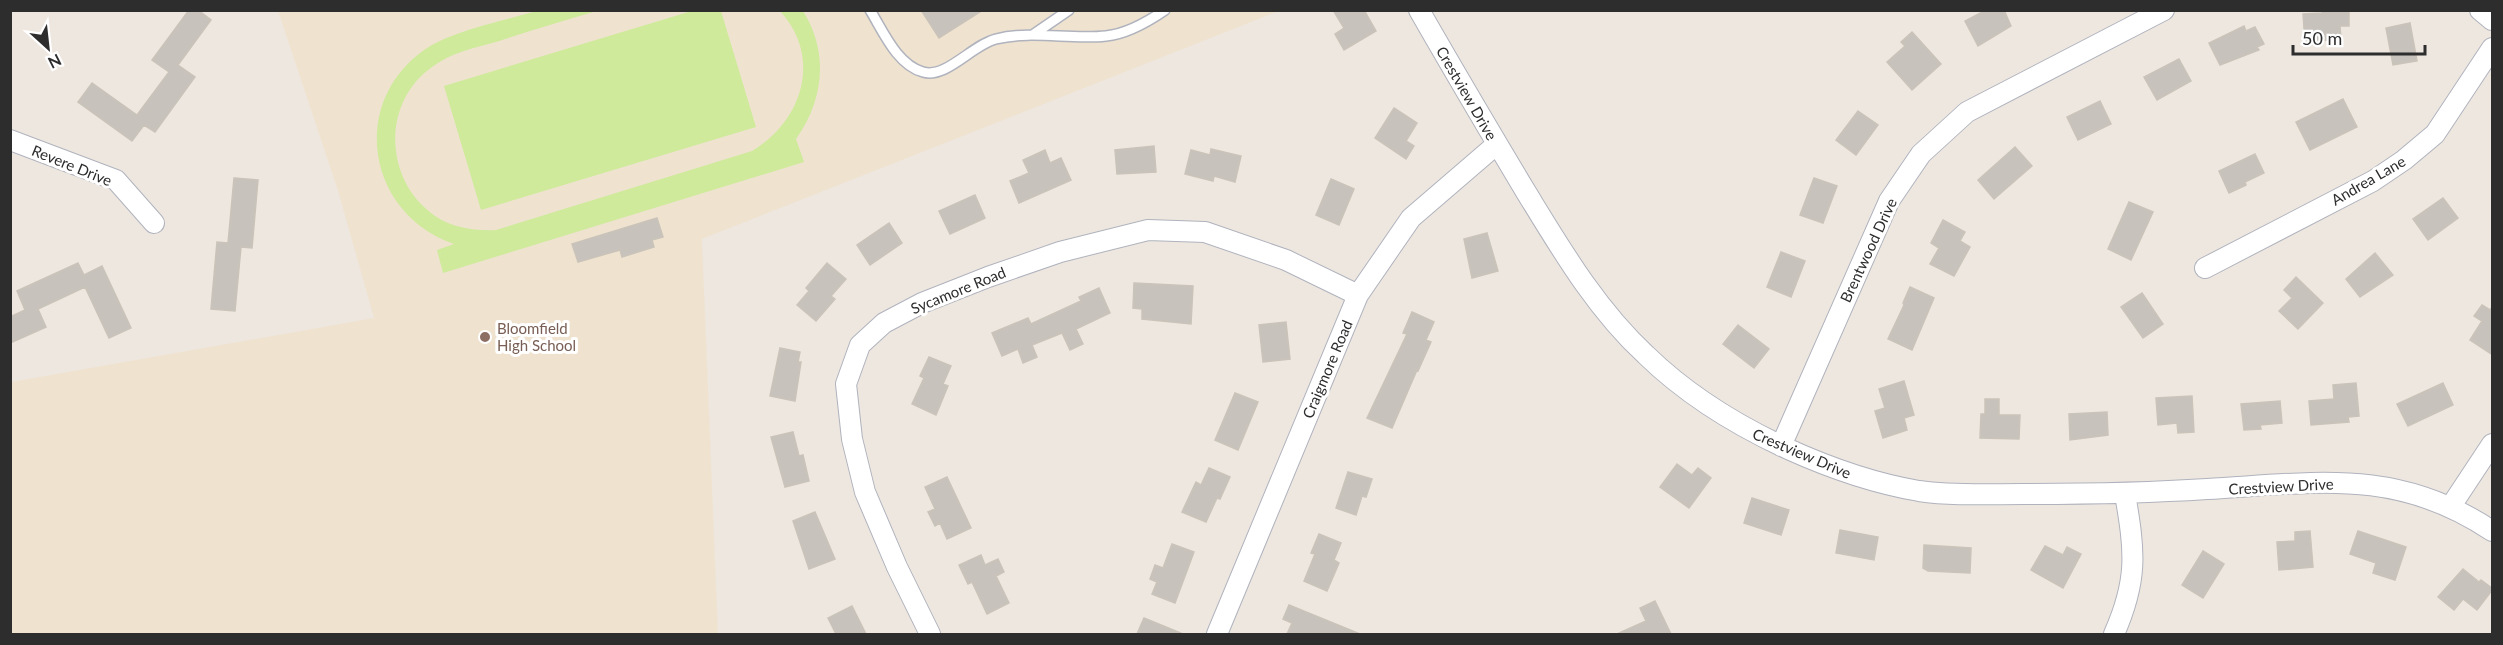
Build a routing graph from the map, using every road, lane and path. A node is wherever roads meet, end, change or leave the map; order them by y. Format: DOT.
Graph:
graph roads {
  1 [pos="870,10"];
  2 [pos="1070,10"];
  3 [pos="1165,10"];
  4 [pos="1419,10"];
  5 [pos="2164,10"];
  6 [pos="2480,10"];
  7 [pos="2493,20"];
  8 [pos="1034,34"];
  9 [pos="2493,48"];
  10 [pos="10,140"];
  11 [pos="1497,144"];
  12 [pos="154,223"];
  13 [pos="2205,268"];
  14 [pos="1358,295"];
  15 [pos="2493,444"];
  16 [pos="1781,446"];
  17 [pos="2126,494"];
  18 [pos="2451,506"];
  19 [pos="2493,531"];
  20 [pos="930,634"];
  21 [pos="1217,634"];
  22 [pos="2114,634"];
  1 -- 8 [label="lane"];
  2 -- 8 [label="lane"];
  3 -- 8 [label="lane"];
  4 -- 11 [label="street, Crestview Drive"];
  5 -- 16 [label="street, Brentwood Drive"];
  6 -- 7 [label="street"];
  9 -- 13 [label="street, Andrea Lane"];
  10 -- 12 [label="street, Revere Drive"];
  11 -- 14 [label="street, Craigmore Road"];
  11 -- 16 [label="street, Crestview Drive"];
  14 -- 20 [label="street, Sycamore Road"];
  14 -- 21 [label="street, Craigmore Road"];
  15 -- 18 [label="street"];
  16 -- 17 [label="street, Crestview Drive"];
  17 -- 18 [label="street, Crestview Drive"];
  17 -- 22 [label="street"];
  18 -- 19 [label="street, Crestview Drive"];
}
